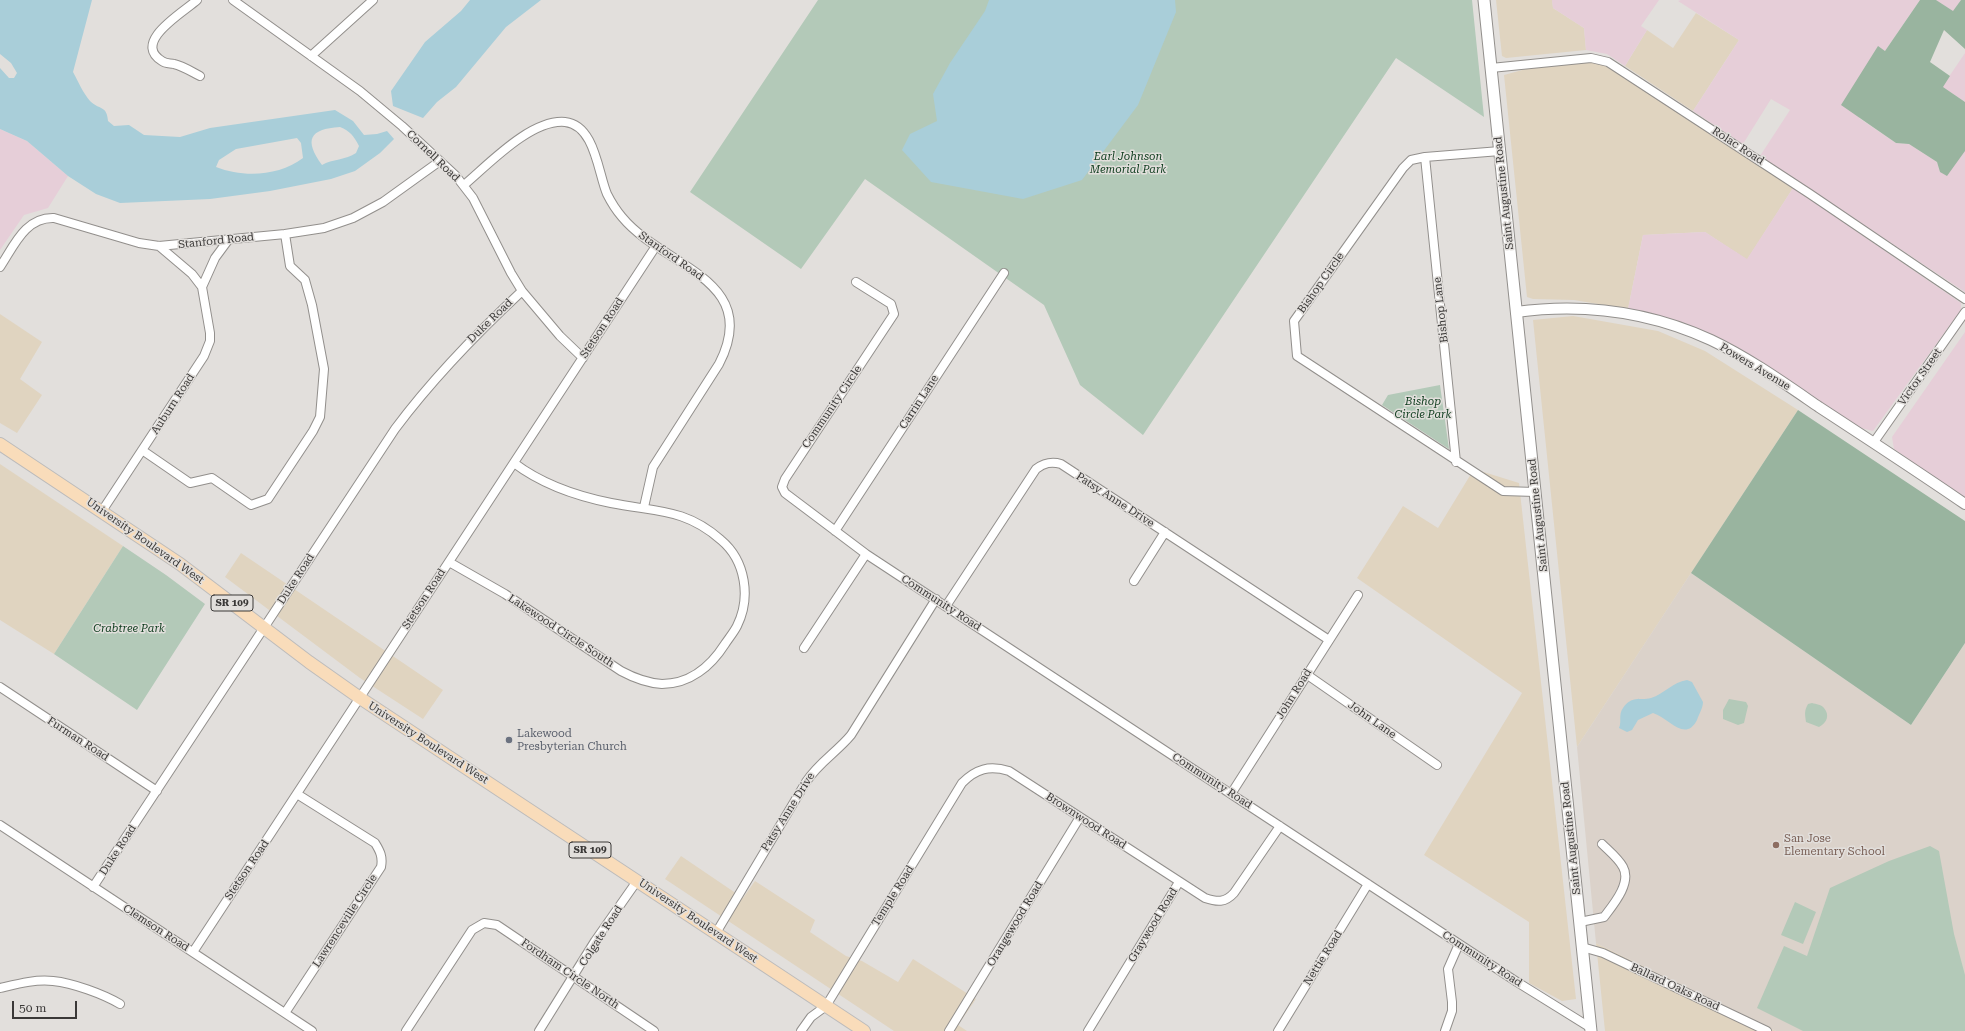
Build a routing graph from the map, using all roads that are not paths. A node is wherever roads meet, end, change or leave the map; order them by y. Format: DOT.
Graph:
graph roads {
  1 [pos="197,0"];
  2 [pos="233,0"];
  3 [pos="374,0"];
  4 [pos="1484,0"];
  5 [pos="311,56"];
  6 [pos="1491,68"];
  7 [pos="200,76"];
  8 [pos="1500,151"];
  9 [pos="1425,157"];
  10 [pos="440,161"];
  11 [pos="464,185"];
  12 [pos="285,234"];
  13 [pos="229,239"];
  14 [pos="159,246"];
  15 [pos="656,246"];
  16 [pos="0,267"];
  17 [pos="1004,273"];
  18 [pos="856,282"];
  19 [pos="202,287"];
  20 [pos="522,291"];
  21 [pos="1965,299"];
  22 [pos="1516,312"];
  23 [pos="1965,312"];
  24 [pos="584,358"];
  25 [pos="1874,442"];
  26 [pos="0,444"];
  27 [pos="142,450"];
  28 [pos="1456,462"];
  29 [pos="514,463"];
  30 [pos="1536,492"];
  31 [pos="1965,504"];
  32 [pos="644,507"];
  33 [pos="102,511"];
  34 [pos="834,531"];
  35 [pos="1165,532"];
  36 [pos="866,554"];
  37 [pos="448,562"];
  38 [pos="1134,581"];
  39 [pos="1358,595"];
  40 [pos="936,599"];
  41 [pos="946,606"];
  42 [pos="264,628"];
  43 [pos="1329,640"];
  44 [pos="804,648"];
  45 [pos="1306,674"];
  46 [pos="0,687"];
  47 [pos="360,698"];
  48 [pos="1437,765"];
  49 [pos="990,767"];
  50 [pos="156,791"];
  51 [pos="297,794"];
  52 [pos="1231,794"];
  53 [pos="1080,817"];
  54 [pos="0,825"];
  55 [pos="1280,826"];
  56 [pos="1602,844"];
  57 [pos="637,881"];
  58 [pos="1179,882"];
  59 [pos="1368,884"];
  60 [pos="93,887"];
  61 [pos="1580,922"];
  62 [pos="716,933"];
  63 [pos="1459,944"];
  64 [pos="1582,947"];
  65 [pos="193,952"];
  66 [pos="574,976"];
  67 [pos="0,988"];
  68 [pos="120,1004"];
  69 [pos="826,1006"];
  70 [pos="285,1013"];
  71 [pos="1591,1030"];
  72 [pos="312,1031"];
  73 [pos="406,1031"];
  74 [pos="539,1031"];
  75 [pos="654,1031"];
  76 [pos="801,1031"];
  77 [pos="864,1031"];
  78 [pos="949,1031"];
  79 [pos="1088,1031"];
  80 [pos="1278,1031"];
  81 [pos="1445,1031"];
  82 [pos="1767,1031"];
  1 -- 7 [label="street"];
  2 -- 5 [label="street, Cornell Road"];
  3 -- 5 [label="street"];
  4 -- 6 [label="main road, Saint Augustine Road"];
  5 -- 10 [label="street, Cornell Road"];
  6 -- 8 [label="main road, Saint Augustine Road"];
  6 -- 21 [label="street, Rolac Road"];
  8 -- 9 [label="street, Bishop Circle"];
  8 -- 22 [label="main road, Saint Augustine Road"];
  9 -- 28 [label="street, Bishop Lane"];
  9 -- 28 [label="street, Bishop Circle"];
  10 -- 11 [label="street, Cornell Road"];
  10 -- 12 [label="street, Stanford Road"];
  11 -- 15 [label="street, Stanford Road"];
  11 -- 20 [label="street, Cornell Road"];
  12 -- 13 [label="street, Stanford Road"];
  12 -- 27 [label="street"];
  13 -- 14 [label="street, Stanford Road"];
  13 -- 19 [label="street"];
  14 -- 16 [label="street, Stanford Road"];
  14 -- 19 [label="street, Auburn Road"];
  15 -- 24 [label="street, Stetson Road"];
  15 -- 32 [label="street, Stanford Road"];
  17 -- 34 [label="street, Carrin Lane"];
  18 -- 34 [label="street, Community Circle"];
  19 -- 27 [label="street, Auburn Road"];
  20 -- 24 [label="street, Cornell Road"];
  20 -- 42 [label="street, Duke Road"];
  22 -- 25 [label="street, Powers Avenue"];
  22 -- 30 [label="main road, Saint Augustine Road"];
  23 -- 25 [label="street, Victor Street"];
  24 -- 29 [label="street, Stetson Road"];
  25 -- 31 [label="street, Powers Avenue"];
  26 -- 33 [label="main road, University Boulevard West / SR 109"];
  27 -- 33 [label="street, Auburn Road"];
  28 -- 30 [label="street, Bishop Circle"];
  29 -- 32 [label="street"];
  29 -- 37 [label="street, Stetson Road"];
  30 -- 61 [label="main road, Saint Augustine Road"];
  32 -- 37 [label="street, Lakewood Circle South"];
  33 -- 42 [label="main road, University Boulevard West / SR 109"];
  34 -- 36 [label="street, Community Road"];
  35 -- 38 [label="street"];
  35 -- 41 [label="street, Patsy Anne Drive"];
  35 -- 43 [label="street, Patsy Anne Drive"];
  36 -- 40 [label="street, Community Road"];
  36 -- 44 [label="street"];
  37 -- 47 [label="street, Stetson Road"];
  39 -- 43 [label="street, John Road"];
  40 -- 41 [label="street, Community Road"];
  40 -- 62 [label="street, Patsy Anne Drive"];
  41 -- 52 [label="street, Community Road"];
  42 -- 47 [label="main road, University Boulevard West / SR 109"];
  42 -- 50 [label="street, Duke Road"];
  43 -- 45 [label="street, John Road"];
  45 -- 48 [label="street, John Lane"];
  45 -- 52 [label="street, John Road"];
  46 -- 50 [label="street, Furman Road"];
  47 -- 51 [label="street, Stetson Road"];
  47 -- 57 [label="main road, University Boulevard West / SR 109"];
  49 -- 53 [label="street, Brownwood Road"];
  49 -- 69 [label="street, Temple Road"];
  50 -- 60 [label="street, Duke Road"];
  51 -- 65 [label="street, Stetson Road"];
  51 -- 70 [label="street, Lawrenceville Circle"];
  52 -- 55 [label="street, Community Road"];
  53 -- 58 [label="street, Brownwood Road"];
  53 -- 78 [label="street, Orangewood Road"];
  54 -- 60 [label="street, Clemson Road"];
  55 -- 58 [label="street, Graywood Road"];
  55 -- 59 [label="street, Community Road"];
  56 -- 61 [label="street"];
  57 -- 62 [label="main road, University Boulevard West / SR 109"];
  57 -- 66 [label="street, Colgate Road"];
  58 -- 79 [label="street, Graywood Road"];
  59 -- 63 [label="street, Community Road"];
  59 -- 80 [label="street, Nettie Road"];
  60 -- 65 [label="street, Clemson Road"];
  61 -- 64 [label="main road, Saint Augustine Road"];
  62 -- 69 [label="main road, University Boulevard West / SR 109"];
  63 -- 71 [label="street, Community Road"];
  63 -- 81 [label="street"];
  64 -- 71 [label="main road, Saint Augustine Road"];
  64 -- 82 [label="street, Ballard Oaks Road"];
  65 -- 70 [label="street, Clemson Road"];
  66 -- 73 [label="street, Fordham Circle North"];
  66 -- 74 [label="street, Colgate Road"];
  66 -- 75 [label="street, Fordham Circle North"];
  67 -- 68 [label="street"];
  69 -- 76 [label="street, Temple Road"];
  69 -- 77 [label="main road, University Boulevard West / SR 109"];
  70 -- 72 [label="street, Clemson Road"];
}
